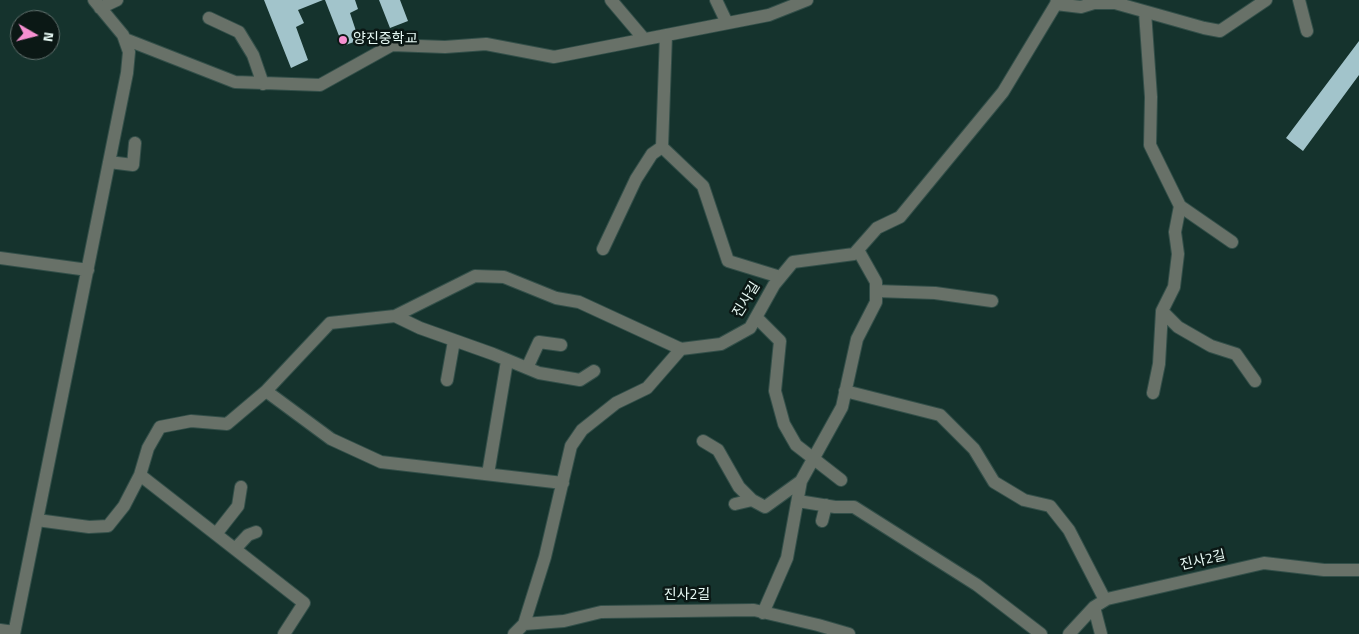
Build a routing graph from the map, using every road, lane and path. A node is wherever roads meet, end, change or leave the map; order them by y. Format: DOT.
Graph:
graph roads {
  1 [pos="117,0"];
  2 [pos="611,0"];
  3 [pos="716,0"];
  4 [pos="807,0"];
  5 [pos="1266,0"];
  6 [pos="1299,0"];
  7 [pos="1056,2"];
  8 [pos="97,4"];
  9 [pos="1145,12"];
  10 [pos="208,18"];
  11 [pos="727,23"];
  12 [pos="1306,31"];
  13 [pos="666,35"];
  14 [pos="125,39"];
  15 [pos="644,39"];
  16 [pos="263,84"];
  17 [pos="135,143"];
  18 [pos="662,147"];
  19 [pos="110,162"];
  20 [pos="1180,206"];
  21 [pos="1232,242"];
  22 [pos="603,249"];
  23 [pos="858,250"];
  24 [pos="0,258"];
  25 [pos="88,270"];
  26 [pos="780,277"];
  27 [pos="876,291"];
  28 [pos="992,301"];
  29 [pos="1162,311"];
  30 [pos="396,316"];
  31 [pos="755,319"];
  32 [pos="454,340"];
  33 [pos="561,346"];
  34 [pos="681,349"];
  35 [pos="507,361"];
  36 [pos="527,368"];
  37 [pos="594,371"];
  38 [pos="446,380"];
  39 [pos="1255,381"];
  40 [pos="266,391"];
  41 [pos="845,391"];
  42 [pos="1153,393"];
  43 [pos="703,441"];
  44 [pos="815,458"];
  45 [pos="140,474"];
  46 [pos="488,474"];
  47 [pos="841,480"];
  48 [pos="801,481"];
  49 [pos="563,483"];
  50 [pos="241,487"];
  51 [pos="752,500"];
  52 [pos="798,500"];
  53 [pos="735,504"];
  54 [pos="826,505"];
  55 [pos="37,520"];
  56 [pos="822,521"];
  57 [pos="256,532"];
  58 [pos="216,534"];
  59 [pos="235,549"];
  60 [pos="1359,570"];
  61 [pos="1100,604"];
  62 [pos="763,612"];
  63 [pos="524,624"];
  64 [pos="0,630"];
  65 [pos="14,633"];
  66 [pos="284,634"];
  67 [pos="514,634"];
  68 [pos="849,634"];
  69 [pos="1041,634"];
  70 [pos="1069,634"];
  71 [pos="1101,634"];
  1 -- 8 [label="street"];
  2 -- 15 [label="street"];
  3 -- 11 [label="street"];
  4 -- 11 [label="street"];
  5 -- 9 [label="street"];
  6 -- 12 [label="street"];
  7 -- 9 [label="street"];
  7 -- 23 [label="street"];
  8 -- 14 [label="street"];
  9 -- 20 [label="street"];
  10 -- 16 [label="street"];
  11 -- 13 [label="street"];
  13 -- 15 [label="street"];
  13 -- 18 [label="street"];
  14 -- 16 [label="street"];
  14 -- 19 [label="street"];
  15 -- 16 [label="street"];
  17 -- 19 [label="street"];
  18 -- 22 [label="street"];
  18 -- 26 [label="street"];
  19 -- 25 [label="street"];
  20 -- 21 [label="street"];
  20 -- 29 [label="street"];
  23 -- 26 [label="street, 진사길"];
  23 -- 27 [label="street"];
  24 -- 25 [label="street"];
  25 -- 55 [label="street"];
  26 -- 31 [label="street, 진사길"];
  27 -- 28 [label="street"];
  27 -- 41 [label="street"];
  29 -- 39 [label="street"];
  29 -- 42 [label="street"];
  30 -- 32 [label="street"];
  30 -- 34 [label="street"];
  30 -- 40 [label="street"];
  31 -- 34 [label="street, 진사길"];
  31 -- 44 [label="street"];
  32 -- 35 [label="street"];
  32 -- 38 [label="street"];
  33 -- 36 [label="street"];
  34 -- 49 [label="street"];
  35 -- 36 [label="street"];
  35 -- 46 [label="street"];
  36 -- 37 [label="street"];
  40 -- 45 [label="street"];
  40 -- 46 [label="street"];
  41 -- 44 [label="street"];
  41 -- 61 [label="street"];
  43 -- 51 [label="street"];
  44 -- 47 [label="street"];
  44 -- 48 [label="street"];
  45 -- 55 [label="street"];
  45 -- 58 [label="street"];
  46 -- 49 [label="street"];
  48 -- 51 [label="street"];
  48 -- 52 [label="street"];
  49 -- 63 [label="street"];
  50 -- 58 [label="street"];
  51 -- 53 [label="street"];
  52 -- 54 [label="street"];
  52 -- 62 [label="street"];
  54 -- 56 [label="street"];
  54 -- 69 [label="street"];
  55 -- 65 [label="street"];
  57 -- 59 [label="street"];
  58 -- 59 [label="street"];
  59 -- 66 [label="street"];
  60 -- 61 [label="street, 진사2길"];
  61 -- 70 [label="street"];
  61 -- 71 [label="street"];
  62 -- 63 [label="street, 진사2길"];
  62 -- 68 [label="street, 진사2길"];
  63 -- 67 [label="street"];
  64 -- 65 [label="street"];
}
